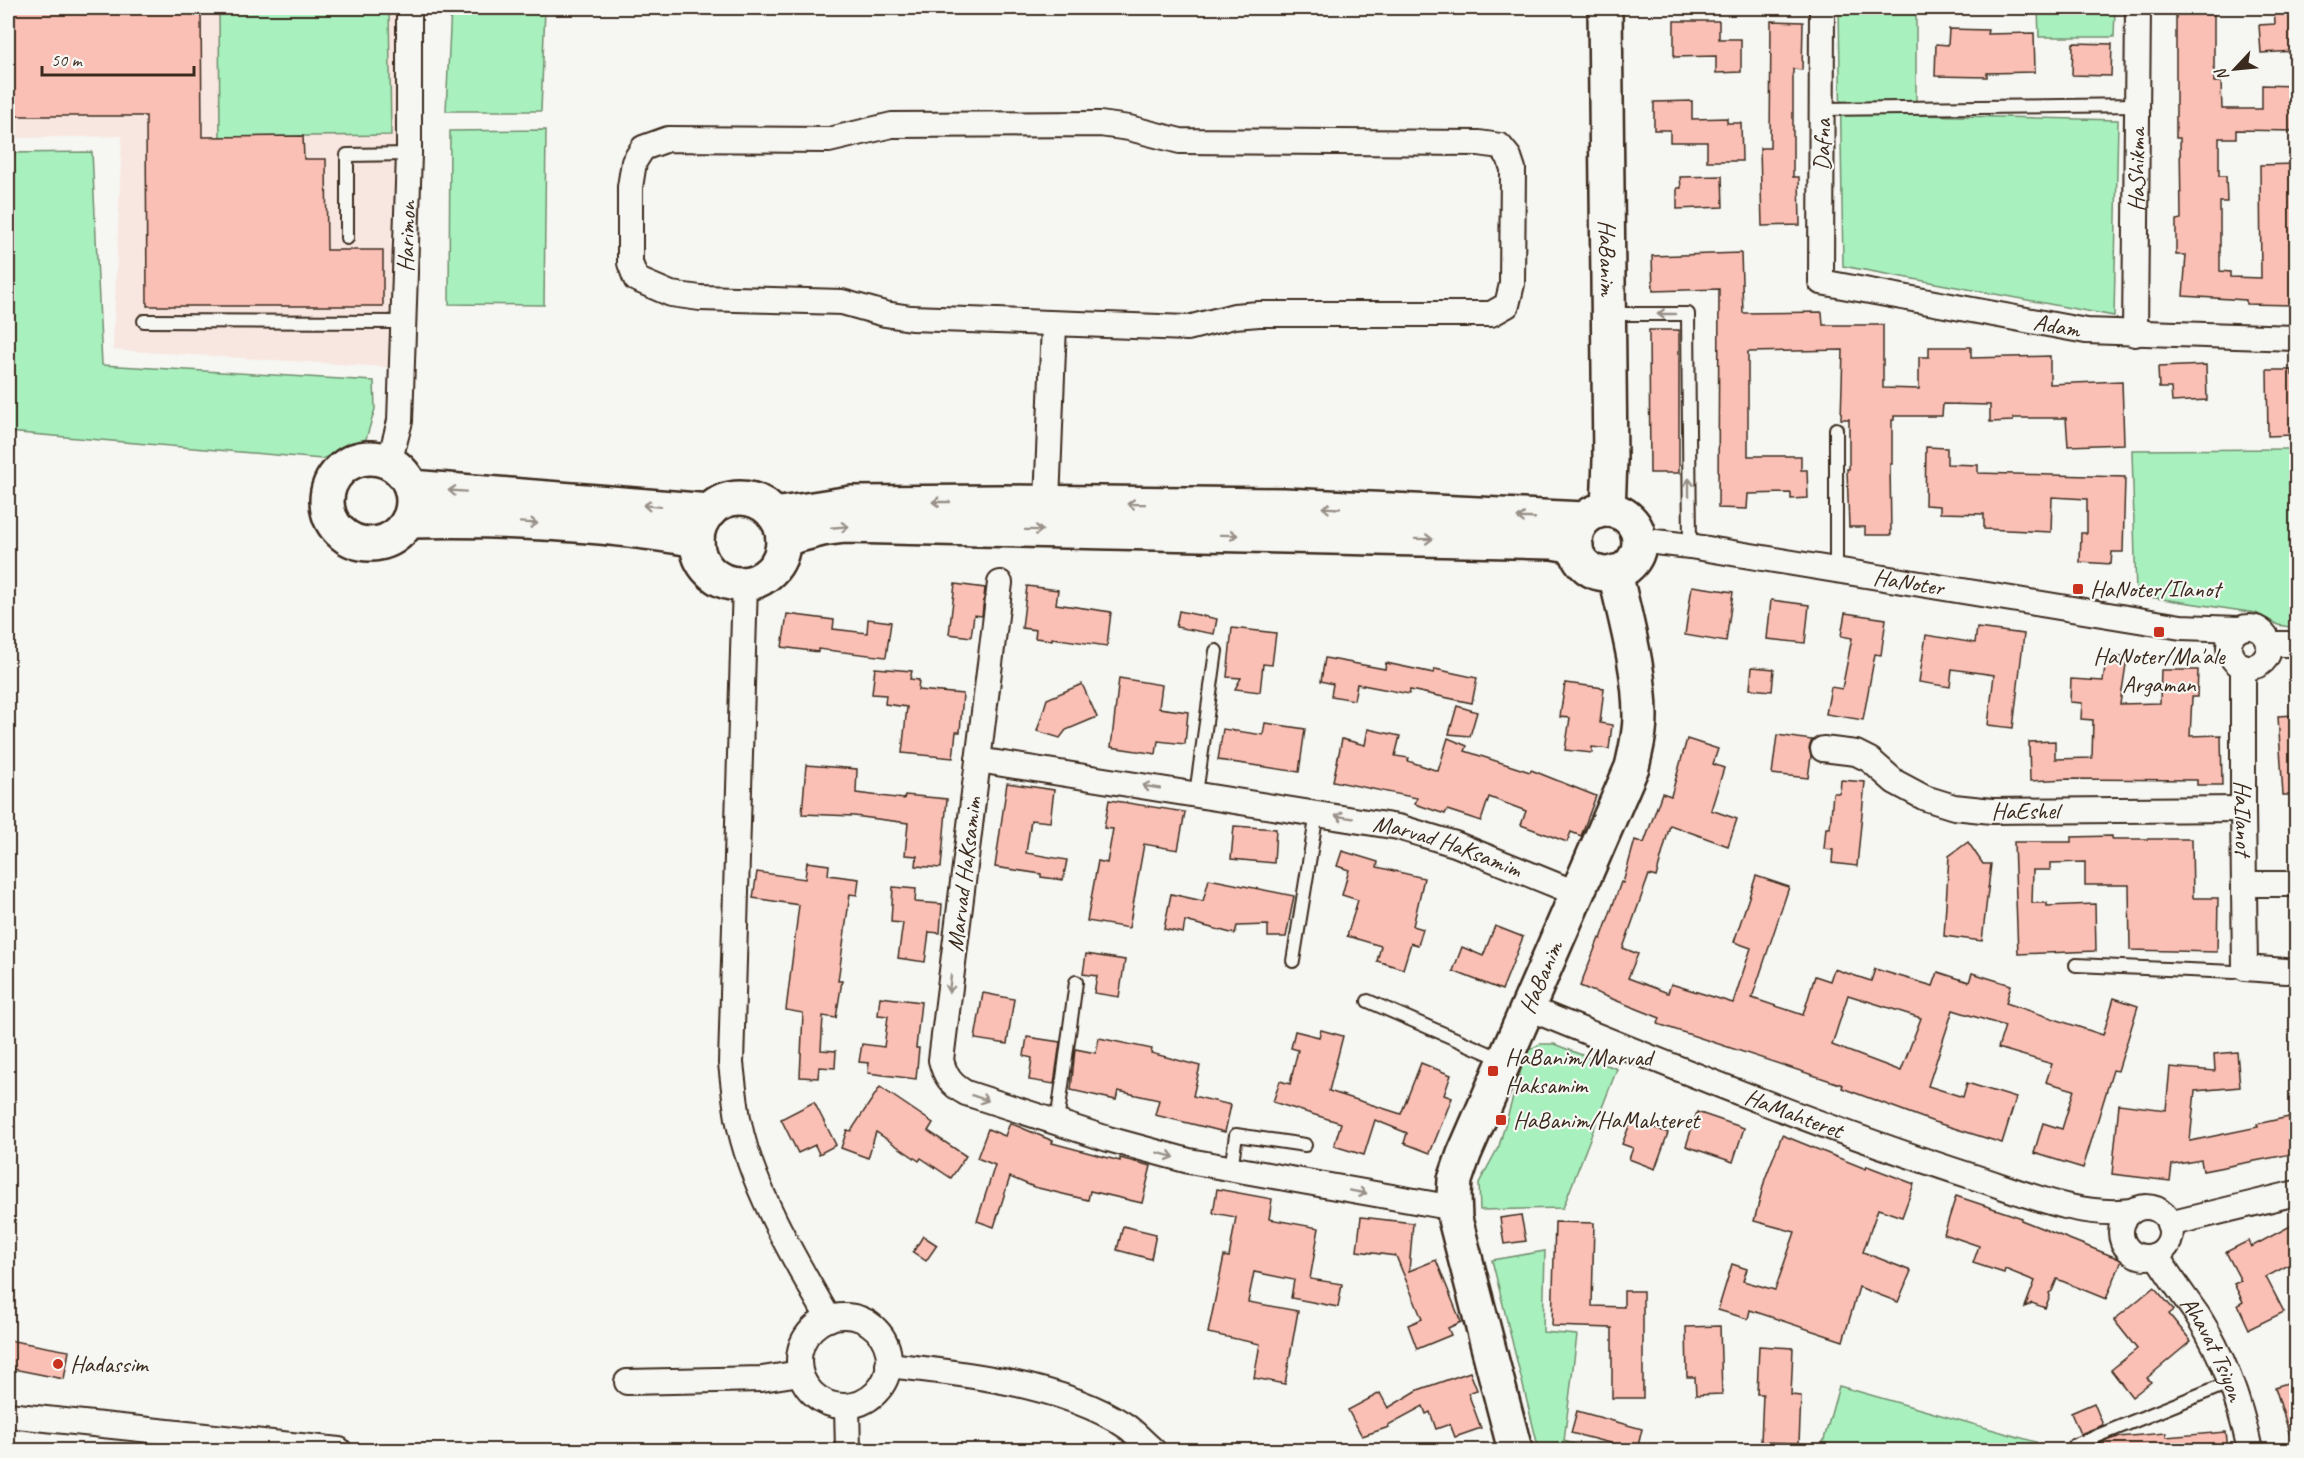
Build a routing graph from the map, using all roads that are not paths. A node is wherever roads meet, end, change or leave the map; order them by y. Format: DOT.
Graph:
graph roads {
  1 [pos="409,8"];
  2 [pos="1605,8"];
  3 [pos="1822,8"];
  4 [pos="2138,8"];
  5 [pos="2137,105"];
  6 [pos="1822,109"];
  7 [pos="409,154"];
  8 [pos="347,237"];
  9 [pos="1821,282"];
  10 [pos="1608,314"];
  11 [pos="144,321"];
  12 [pos="403,322"];
  13 [pos="1054,324"];
  14 [pos="2135,334"];
  15 [pos="2296,338"];
  16 [pos="1836,429"];
  17 [pos="388,463"];
  18 [pos="411,487"];
  19 [pos="1047,503"];
  20 [pos="710,511"];
  21 [pos="408,521"];
  22 [pos="1590,525"];
  23 [pos="778,527"];
  24 [pos="697,540"];
  25 [pos="1638,540"];
  26 [pos="1690,546"];
  27 [pos="1836,570"];
  28 [pos="1615,572"];
  29 [pos="745,583"];
  30 [pos="1000,583"];
  31 [pos="2181,627"];
  32 [pos="2239,629"];
  33 [pos="2270,644"];
  34 [pos="2296,644"];
  35 [pos="1216,651"];
  36 [pos="2236,659"];
  37 [pos="1823,749"];
  38 [pos="978,760"];
  39 [pos="1196,794"];
  40 [pos="2243,809"];
  41 [pos="1317,813"];
  42 [pos="2245,884"];
  43 [pos="2296,884"];
  44 [pos="1578,894"];
  45 [pos="1293,961"];
  46 [pos="2076,965"];
  47 [pos="2245,968"];
  48 [pos="2286,971"];
  49 [pos="1076,982"];
  50 [pos="1368,1002"];
  51 [pos="1528,1008"];
  52 [pos="1505,1060"];
  53 [pos="1057,1123"];
  54 [pos="1305,1145"];
  55 [pos="1231,1169"];
  56 [pos="2296,1192"];
  57 [pos="2065,1206"];
  58 [pos="1454,1208"];
  59 [pos="2132,1211"];
  60 [pos="2169,1224"];
  61 [pos="2125,1245"];
  62 [pos="2156,1255"];
  63 [pos="829,1318"];
  64 [pos="888,1365"];
  65 [pos="800,1373"];
  66 [pos="627,1382"];
  67 [pos="2231,1382"];
  68 [pos="847,1407"];
  69 [pos="8,1415"];
  70 [pos="2075,1445"];
  71 [pos="339,1450"];
  72 [pos="848,1450"];
  73 [pos="1154,1450"];
  74 [pos="1512,1450"];
  75 [pos="2250,1450"];
  1 -- 7 [label="street, Harimon"];
  2 -- 10 [label="street, HaBanim"];
  3 -- 6 [label="street, Dafna"];
  4 -- 5 [label="street, HaShikma"];
  5 -- 6 [label="lane"];
  5 -- 14 [label="street, HaShikma"];
  6 -- 9 [label="street, Dafna"];
  7 -- 8 [label="lane"];
  7 -- 12 [label="street, Harimon"];
  9 -- 14 [label="street, Adam"];
  10 -- 22 [label="street, HaBanim"];
  26 -- 10 [label="lane, one-way"];
  11 -- 12 [label="lane"];
  12 -- 17 [label="street, Harimon"];
  13 -- 13 [label="street"];
  13 -- 19 [label="street"];
  14 -- 15 [label="street, Adam"];
  16 -- 27 [label="lane"];
  17 -- 18 [label="street"];
  17 -- 21 [label="street"];
  20 -- 18 [label="street, one-way"];
  18 -- 21 [label="street"];
  22 -- 19 [label="street, one-way"];
  19 -- 23 [label="street, one-way"];
  20 -- 23 [label="street"];
  20 -- 24 [label="street"];
  21 -- 24 [label="street, one-way"];
  23 -- 22 [label="street, one-way"];
  22 -- 25 [label="street"];
  22 -- 28 [label="street"];
  23 -- 29 [label="street"];
  24 -- 29 [label="street"];
  25 -- 26 [label="street, HaNoter"];
  25 -- 28 [label="street"];
  26 -- 27 [label="street, HaNoter"];
  27 -- 31 [label="street, HaNoter"];
  28 -- 44 [label="street, HaBanim"];
  29 -- 63 [label="street"];
  30 -- 38 [label="street"];
  31 -- 32 [label="street, HaNoter"];
  31 -- 36 [label="street, HaNoter"];
  32 -- 33 [label="street"];
  32 -- 36 [label="street"];
  33 -- 34 [label="street"];
  33 -- 36 [label="street"];
  35 -- 39 [label="lane"];
  36 -- 40 [label="street, HaIlanot"];
  37 -- 40 [label="street, HaEshel"];
  39 -- 38 [label="street, Marvad HaKsamim, one-way"];
  38 -- 53 [label="street, Marvad HaKsamim, one-way"];
  39 -- 41 [label="street, Marvad HaKsamim"];
  40 -- 42 [label="street, HaIlanot"];
  44 -- 41 [label="street, Marvad HaKsamim, one-way"];
  41 -- 45 [label="lane"];
  42 -- 43 [label="street"];
  42 -- 47 [label="street, HaIlanot"];
  44 -- 51 [label="street, HaBanim"];
  46 -- 47 [label="lane"];
  47 -- 48 [label="street"];
  49 -- 53 [label="lane"];
  50 -- 52 [label="lane"];
  51 -- 52 [label="street, HaBanim"];
  51 -- 57 [label="street, HaMahteret"];
  52 -- 58 [label="street, HaBanim"];
  53 -- 55 [label="street, Marvad HaKsamim, one-way"];
  54 -- 55 [label="lane"];
  55 -- 58 [label="street, Marvad HaKsamim, one-way"];
  56 -- 60 [label="street"];
  57 -- 59 [label="street, HaMahteret"];
  57 -- 61 [label="street, HaMahteret"];
  58 -- 74 [label="street, HaBanim"];
  59 -- 60 [label="street"];
  59 -- 61 [label="street"];
  60 -- 62 [label="street"];
  61 -- 62 [label="street"];
  62 -- 67 [label="street, Ahavat Tsiyon"];
  63 -- 64 [label="street"];
  63 -- 65 [label="street"];
  64 -- 68 [label="street"];
  64 -- 73 [label="street"];
  65 -- 66 [label="street"];
  65 -- 68 [label="street"];
  67 -- 70 [label="lane"];
  67 -- 75 [label="street, Ahavat Tsiyon"];
  68 -- 72 [label="street"];
  69 -- 71 [label="street"];
}
